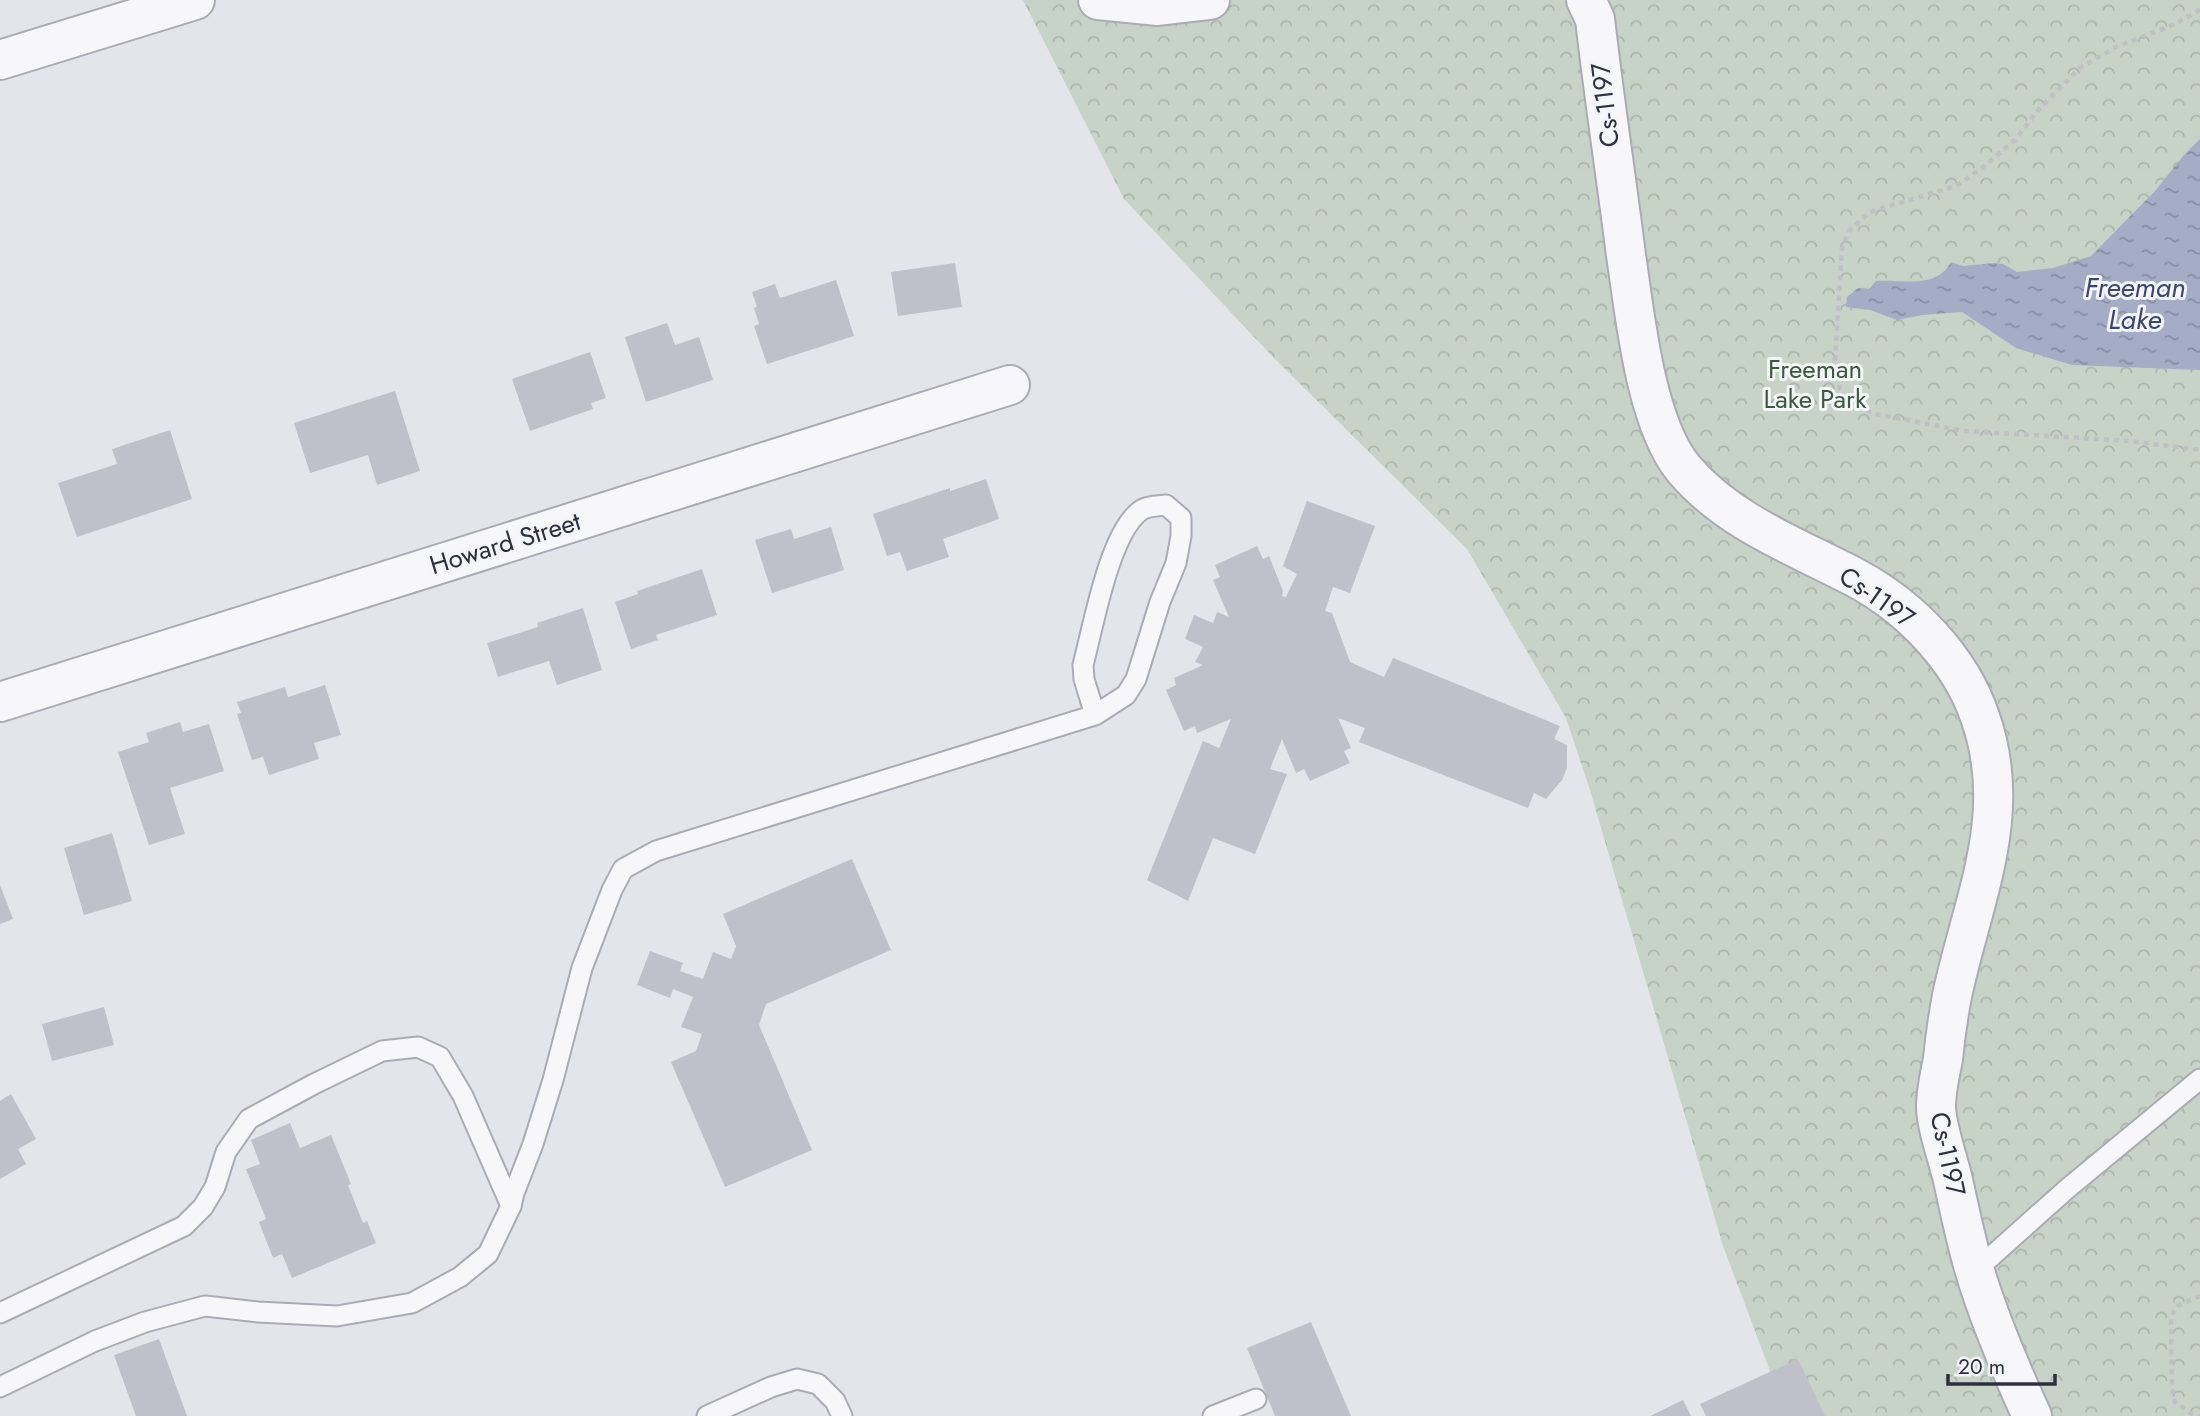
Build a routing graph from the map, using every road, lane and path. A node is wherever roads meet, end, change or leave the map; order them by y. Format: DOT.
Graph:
graph roads {
  1 [pos="195,0"];
  2 [pos="1098,0"];
  3 [pos="1210,0"];
  4 [pos="1586,0"];
  5 [pos="153,6"];
  6 [pos="2200,10"];
  7 [pos="0,60"];
  8 [pos="1010,385"];
  9 [pos="2200,450"];
  10 [pos="0,702"];
  11 [pos="1096,715"];
  12 [pos="2200,1079"];
  13 [pos="511,1206"];
  14 [pos="1975,1271"];
  15 [pos="2200,1296"];
  16 [pos="0,1313"];
  17 [pos="0,1387"];
  18 [pos="1256,1399"];
  19 [pos="709,1415"];
  20 [pos="842,1416"];
  21 [pos="1213,1416"];
  22 [pos="2032,1416"];
  23 [pos="2200,1416"];
  1 -- 5 [label="street"];
  2 -- 3 [label="street"];
  4 -- 14 [label="street, Cs-1197"];
  5 -- 7 [label="street"];
  6 -- 9 [label="path"];
  8 -- 10 [label="street, Howard Street"];
  11 -- 11 [label="lane"];
  11 -- 13 [label="lane"];
  12 -- 14 [label="lane"];
  13 -- 16 [label="lane"];
  13 -- 17 [label="lane"];
  14 -- 22 [label="street, Cs-1197"];
  15 -- 23 [label="path"];
  18 -- 21 [label="lane"];
  19 -- 20 [label="lane"];
}
